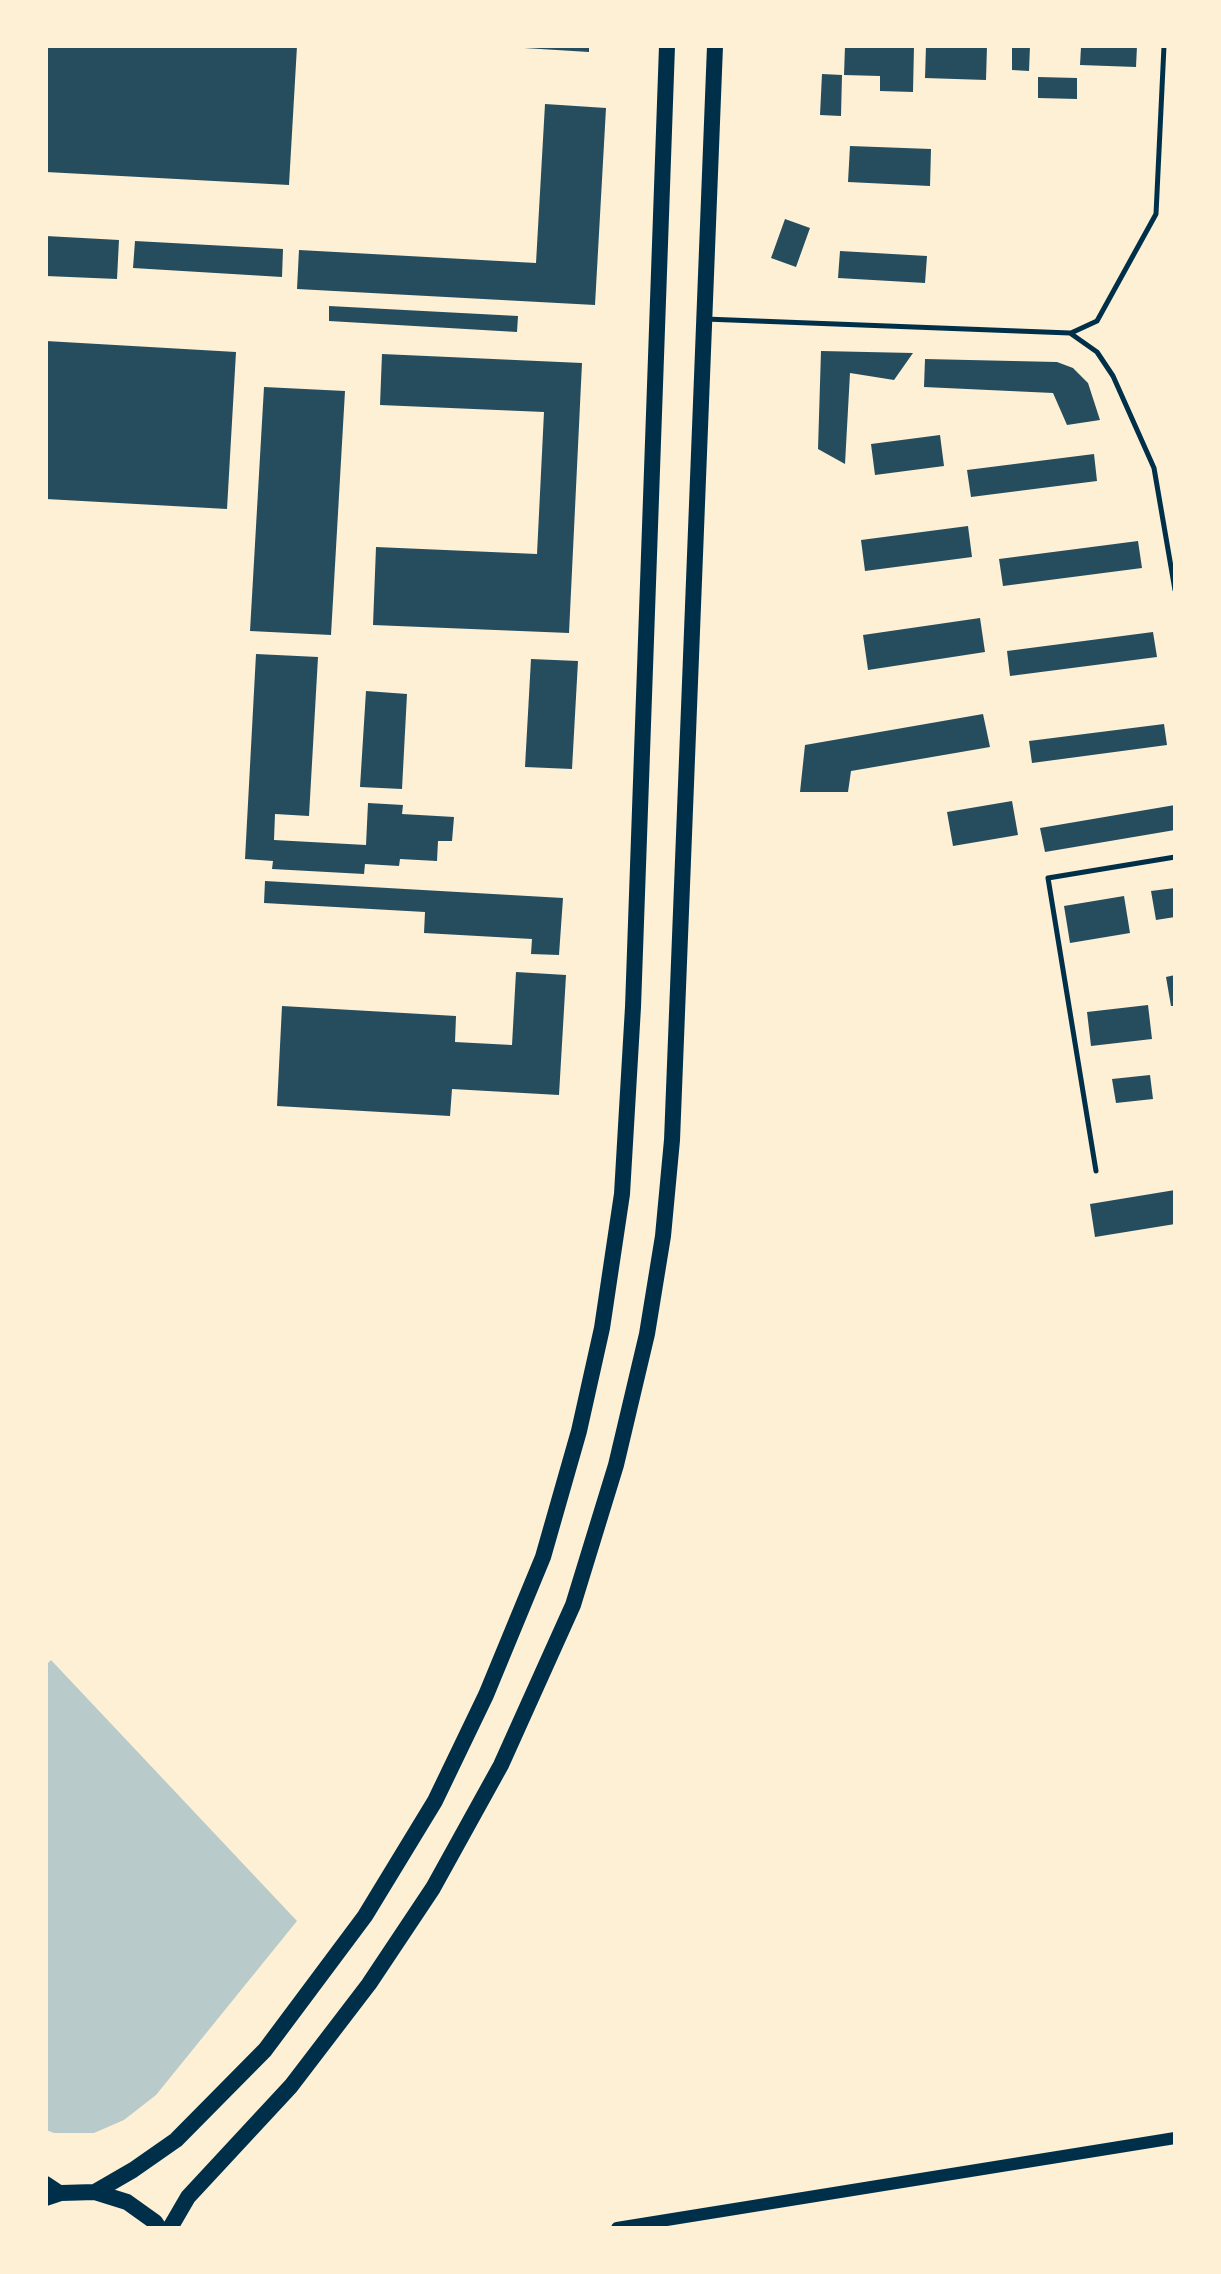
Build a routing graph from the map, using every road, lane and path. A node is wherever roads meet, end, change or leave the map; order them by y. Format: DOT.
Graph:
graph roads {
  1 [pos="667,46"];
  2 [pos="715,46"];
  3 [pos="1164,46"];
  4 [pos="704,319"];
  5 [pos="1070,333"];
  6 [pos="1175,590"];
  7 [pos="1175,857"];
  8 [pos="1096,1171"];
  9 [pos="1175,2138"];
  10 [pos="46,2183"];
  11 [pos="95,2192"];
  12 [pos="54,2195"];
  13 [pos="159,2228"];
  14 [pos="170,2228"];
  15 [pos="617,2228"];
  1 -- 11 [label="main road"];
  2 -- 4 [label="main road"];
  3 -- 5 [label="lane"];
  4 -- 5 [label="lane"];
  4 -- 14 [label="main road"];
  5 -- 6 [label="lane"];
  7 -- 8 [label="lane"];
  9 -- 15 [label="street"];
  10 -- 12 [label="main road"];
  11 -- 12 [label="main road"];
  11 -- 13 [label="main road"];
}
